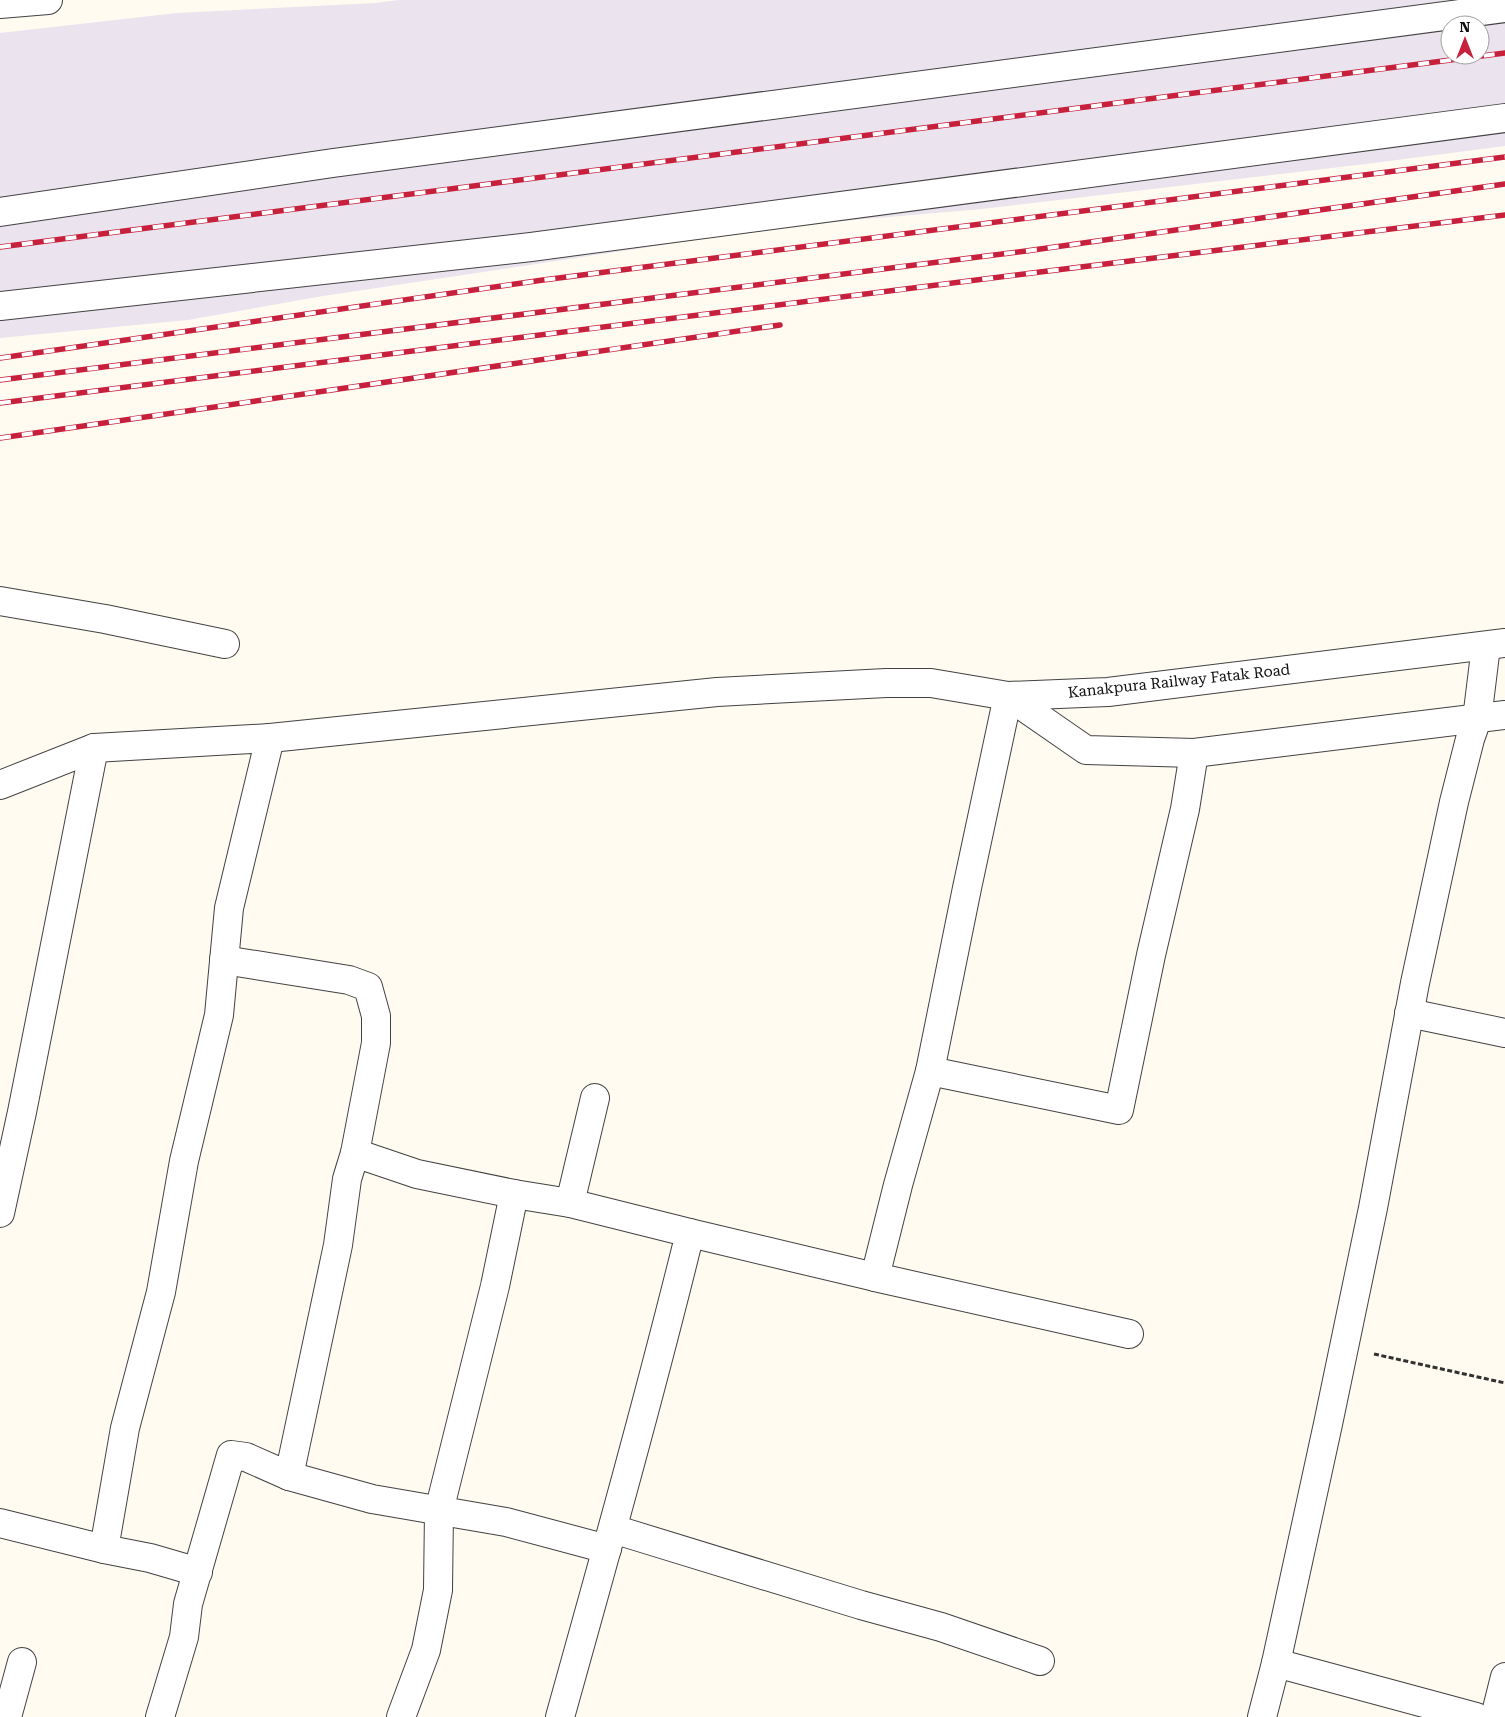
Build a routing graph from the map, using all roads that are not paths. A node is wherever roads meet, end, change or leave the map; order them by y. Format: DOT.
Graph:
graph roads {
  1 [pos="48,0"];
  2 [pos="0,4"];
  3 [pos="1505,8"];
  4 [pos="1505,118"];
  5 [pos="0,212"];
  6 [pos="0,306"];
  7 [pos="0,601"];
  8 [pos="224,644"];
  9 [pos="1496,645"];
  10 [pos="1008,696"];
  11 [pos="1505,715"];
  12 [pos="1477,719"];
  13 [pos="270,738"];
  14 [pos="94,748"];
  15 [pos="1194,753"];
  16 [pos="0,785"];
  17 [pos="224,960"];
  18 [pos="1409,1013"];
  19 [pos="1505,1034"];
  20 [pos="930,1071"];
  21 [pos="595,1098"];
  22 [pos="356,1153"];
  23 [pos="514,1194"];
  24 [pos="570,1203"];
  25 [pos="0,1213"];
  26 [pos="690,1233"];
  27 [pos="875,1277"];
  28 [pos="1129,1334"];
  29 [pos="289,1476"];
  30 [pos="439,1511"];
  31 [pos="0,1523"];
  32 [pos="610,1539"];
  33 [pos="104,1549"];
  34 [pos="198,1572"];
  35 [pos="1040,1660"];
  36 [pos="22,1662"];
  37 [pos="1276,1663"];
  38 [pos="1505,1678"];
  39 [pos="7,1717"];
  40 [pos="160,1717"];
  41 [pos="401,1717"];
  42 [pos="560,1717"];
  43 [pos="1262,1717"];
  44 [pos="1476,1717"];
  45 [pos="1495,1717"];
  1 -- 2 [label="street"];
  3 -- 5 [label="street"];
  4 -- 6 [label="street"];
  7 -- 8 [label="street"];
  9 -- 10 [label="street, Kanakpura Railway Fatak Road"];
  9 -- 12 [label="street"];
  10 -- 13 [label="street"];
  10 -- 15 [label="street"];
  10 -- 20 [label="street"];
  11 -- 12 [label="street"];
  12 -- 15 [label="street"];
  12 -- 18 [label="street"];
  13 -- 14 [label="street"];
  13 -- 17 [label="street"];
  14 -- 16 [label="street"];
  14 -- 25 [label="street"];
  15 -- 20 [label="street"];
  17 -- 22 [label="street"];
  17 -- 33 [label="street"];
  18 -- 19 [label="street"];
  18 -- 37 [label="street"];
  20 -- 27 [label="street"];
  21 -- 24 [label="street"];
  22 -- 23 [label="street"];
  22 -- 29 [label="street"];
  23 -- 24 [label="street"];
  23 -- 30 [label="street"];
  24 -- 26 [label="street"];
  26 -- 27 [label="street"];
  26 -- 32 [label="street"];
  27 -- 28 [label="street"];
  29 -- 30 [label="street"];
  29 -- 34 [label="street"];
  30 -- 32 [label="street"];
  30 -- 41 [label="street"];
  31 -- 33 [label="street"];
  32 -- 35 [label="street"];
  32 -- 42 [label="street"];
  33 -- 34 [label="street"];
  34 -- 40 [label="street"];
  36 -- 39 [label="street"];
  37 -- 43 [label="street"];
  37 -- 44 [label="street"];
  38 -- 45 [label="street"];
}
